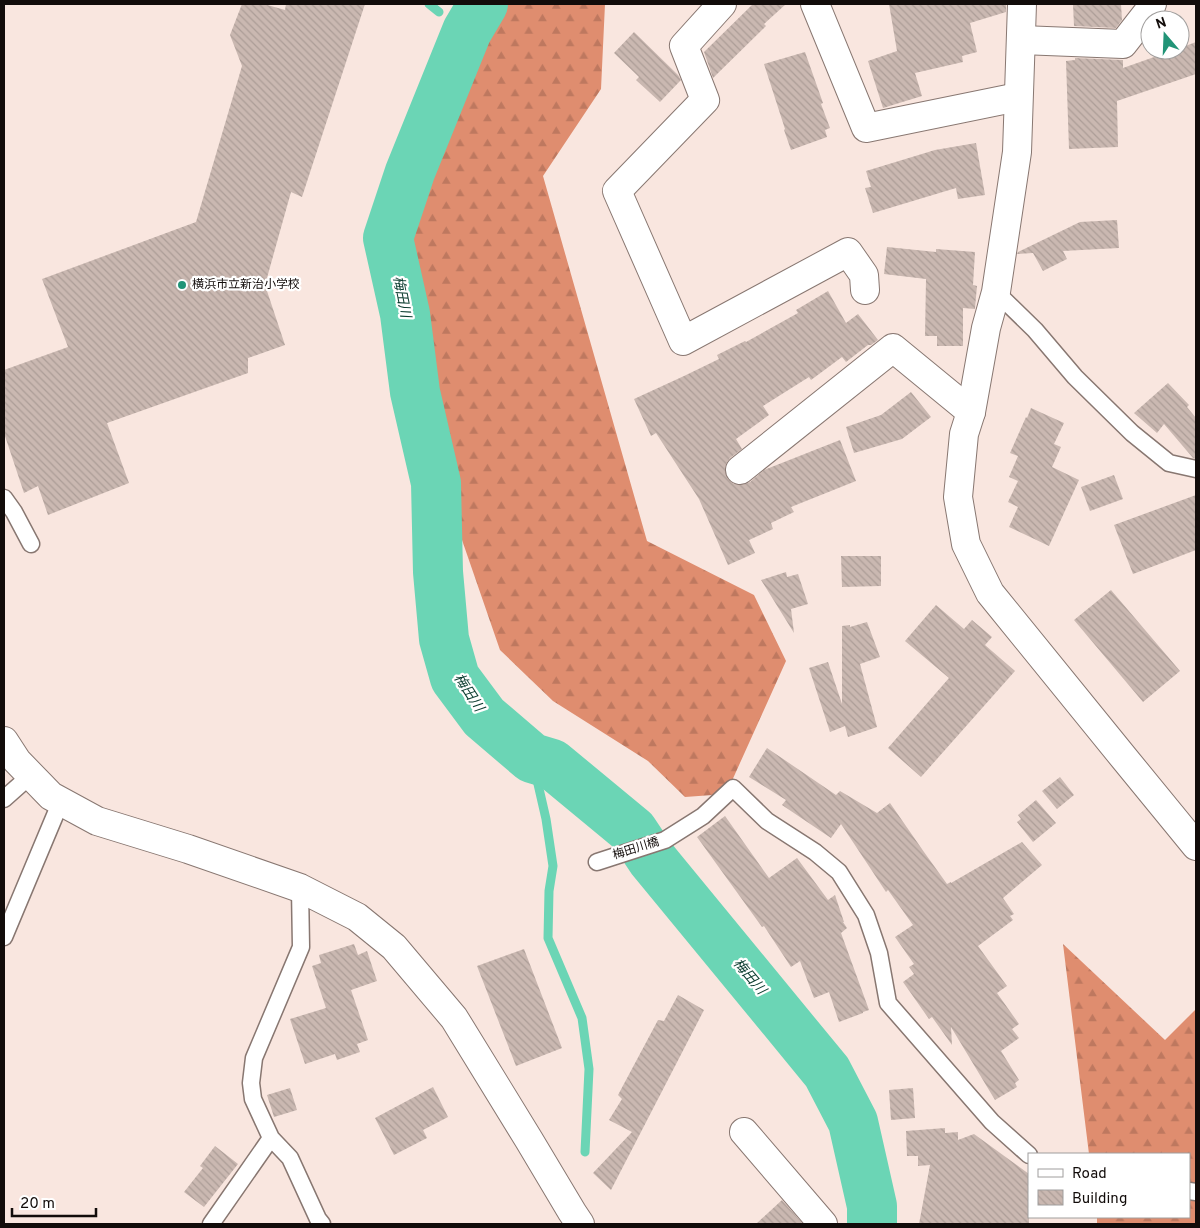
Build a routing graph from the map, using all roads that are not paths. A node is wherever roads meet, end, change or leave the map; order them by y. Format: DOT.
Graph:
graph roads {
  1 [pos="722,4"];
  2 [pos="815,4"];
  3 [pos="1022,4"];
  4 [pos="1152,4"];
  5 [pos="1021,40"];
  6 [pos="1018,97"];
  7 [pos="865,290"];
  8 [pos="996,292"];
  9 [pos="970,412"];
  10 [pos="1196,469"];
  11 [pos="740,470"];
  12 [pos="4,498"];
  13 [pos="10,520"];
  14 [pos="31,544"];
  15 [pos="4,741"];
  16 [pos="31,775"];
  17 [pos="4,799"];
  18 [pos="61,802"];
  19 [pos="1196,846"];
  20 [pos="602,860"];
  21 [pos="300,888"];
  22 [pos="4,937"];
  23 [pos="744,1132"];
  24 [pos="271,1138"];
  25 [pos="1028,1154"];
  26 [pos="211,1224"];
  27 [pos="322,1224"];
  28 [pos="580,1224"];
  29 [pos="823,1224"];
  1 -- 7 [label="street"];
  2 -- 6 [label="street"];
  3 -- 5 [label="street"];
  4 -- 5 [label="street"];
  5 -- 6 [label="street"];
  6 -- 8 [label="street"];
  8 -- 9 [label="street"];
  8 -- 10 [label="lane"];
  9 -- 11 [label="street"];
  9 -- 19 [label="street"];
  12 -- 13 [label="lane"];
  13 -- 14 [label="lane"];
  15 -- 16 [label="street"];
  16 -- 17 [label="lane"];
  16 -- 18 [label="street"];
  18 -- 21 [label="street"];
  18 -- 22 [label="lane"];
  20 -- 25 [label="lane, 梅田川橋"];
  21 -- 24 [label="lane"];
  21 -- 28 [label="street"];
  23 -- 29 [label="street"];
  24 -- 26 [label="lane"];
  24 -- 27 [label="lane"];
}
